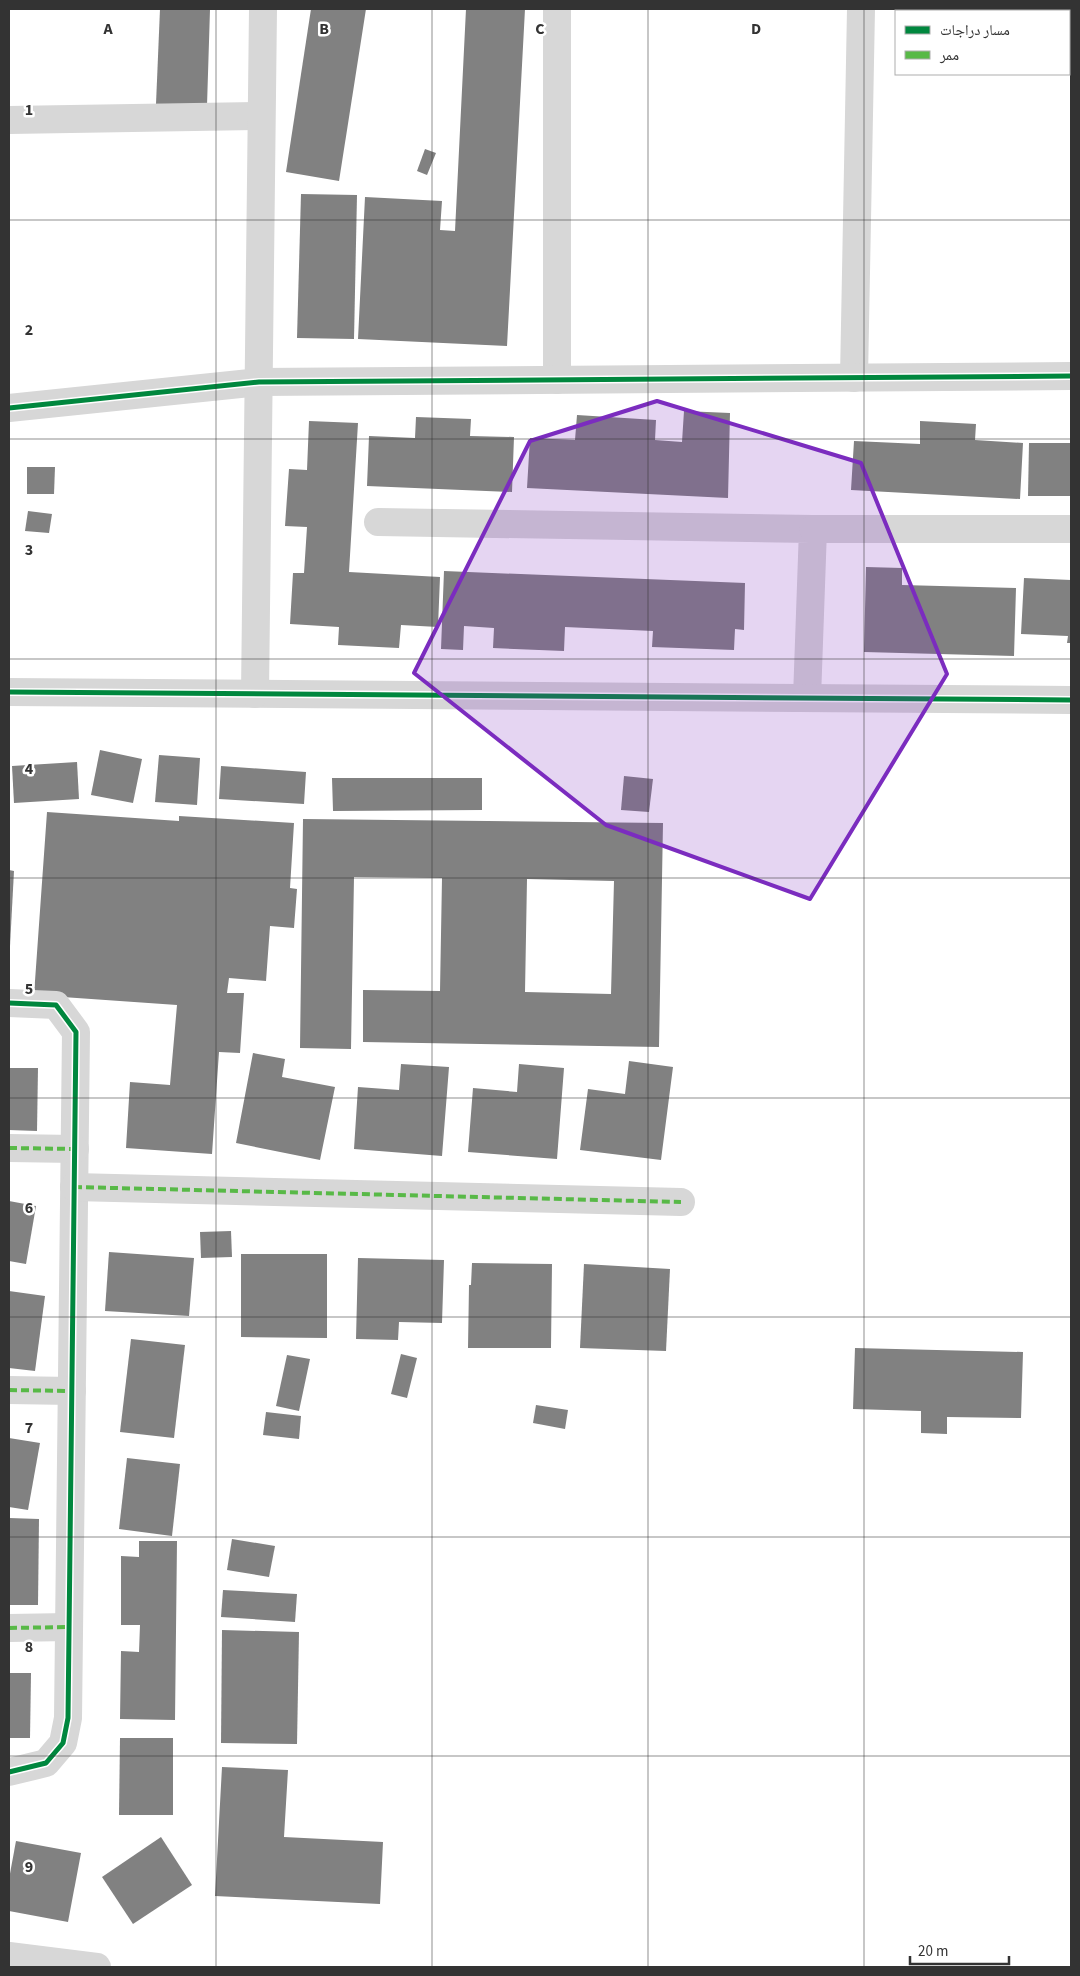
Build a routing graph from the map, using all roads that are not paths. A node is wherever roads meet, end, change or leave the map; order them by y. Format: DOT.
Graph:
graph roads {
  1 [pos="263,9"];
  2 [pos="558,9"];
  3 [pos="861,9"];
  4 [pos="261,116"];
  5 [pos="9,120"];
  6 [pos="1071,376"];
  7 [pos="854,378"];
  8 [pos="557,380"];
  9 [pos="259,382"];
  10 [pos="9,408"];
  11 [pos="378,522"];
  12 [pos="813,529"];
  13 [pos="1071,529"];
  14 [pos="9,692"];
  15 [pos="255,694"];
  16 [pos="807,698"];
  17 [pos="1071,700"];
  18 [pos="9,1003"];
  19 [pos="9,1148"];
  20 [pos="74,1149"];
  21 [pos="74,1186"];
  22 [pos="681,1202"];
  23 [pos="9,1390"];
  24 [pos="72,1391"];
  25 [pos="69,1627"];
  26 [pos="9,1628"];
  27 [pos="9,1772"];
  28 [pos="9,1956"];
  29 [pos="97,1967"];
  1 -- 4 [label="street"];
  2 -- 8 [label="street"];
  3 -- 7 [label="street"];
  4 -- 5 [label="street"];
  4 -- 9 [label="street"];
  6 -- 7 [label="street"];
  7 -- 8 [label="street"];
  8 -- 9 [label="street"];
  9 -- 10 [label="street"];
  9 -- 15 [label="street"];
  11 -- 12 [label="street"];
  12 -- 13 [label="street"];
  12 -- 16 [label="street"];
  14 -- 15 [label="street"];
  15 -- 16 [label="street"];
  16 -- 17 [label="street"];
  18 -- 20 [label="street"];
  19 -- 20 [label="street"];
  20 -- 21 [label="street"];
  21 -- 22 [label="street"];
  21 -- 24 [label="street"];
  23 -- 24 [label="street"];
  24 -- 25 [label="street"];
  25 -- 26 [label="street"];
  25 -- 27 [label="street"];
  28 -- 29 [label="street"];
}
